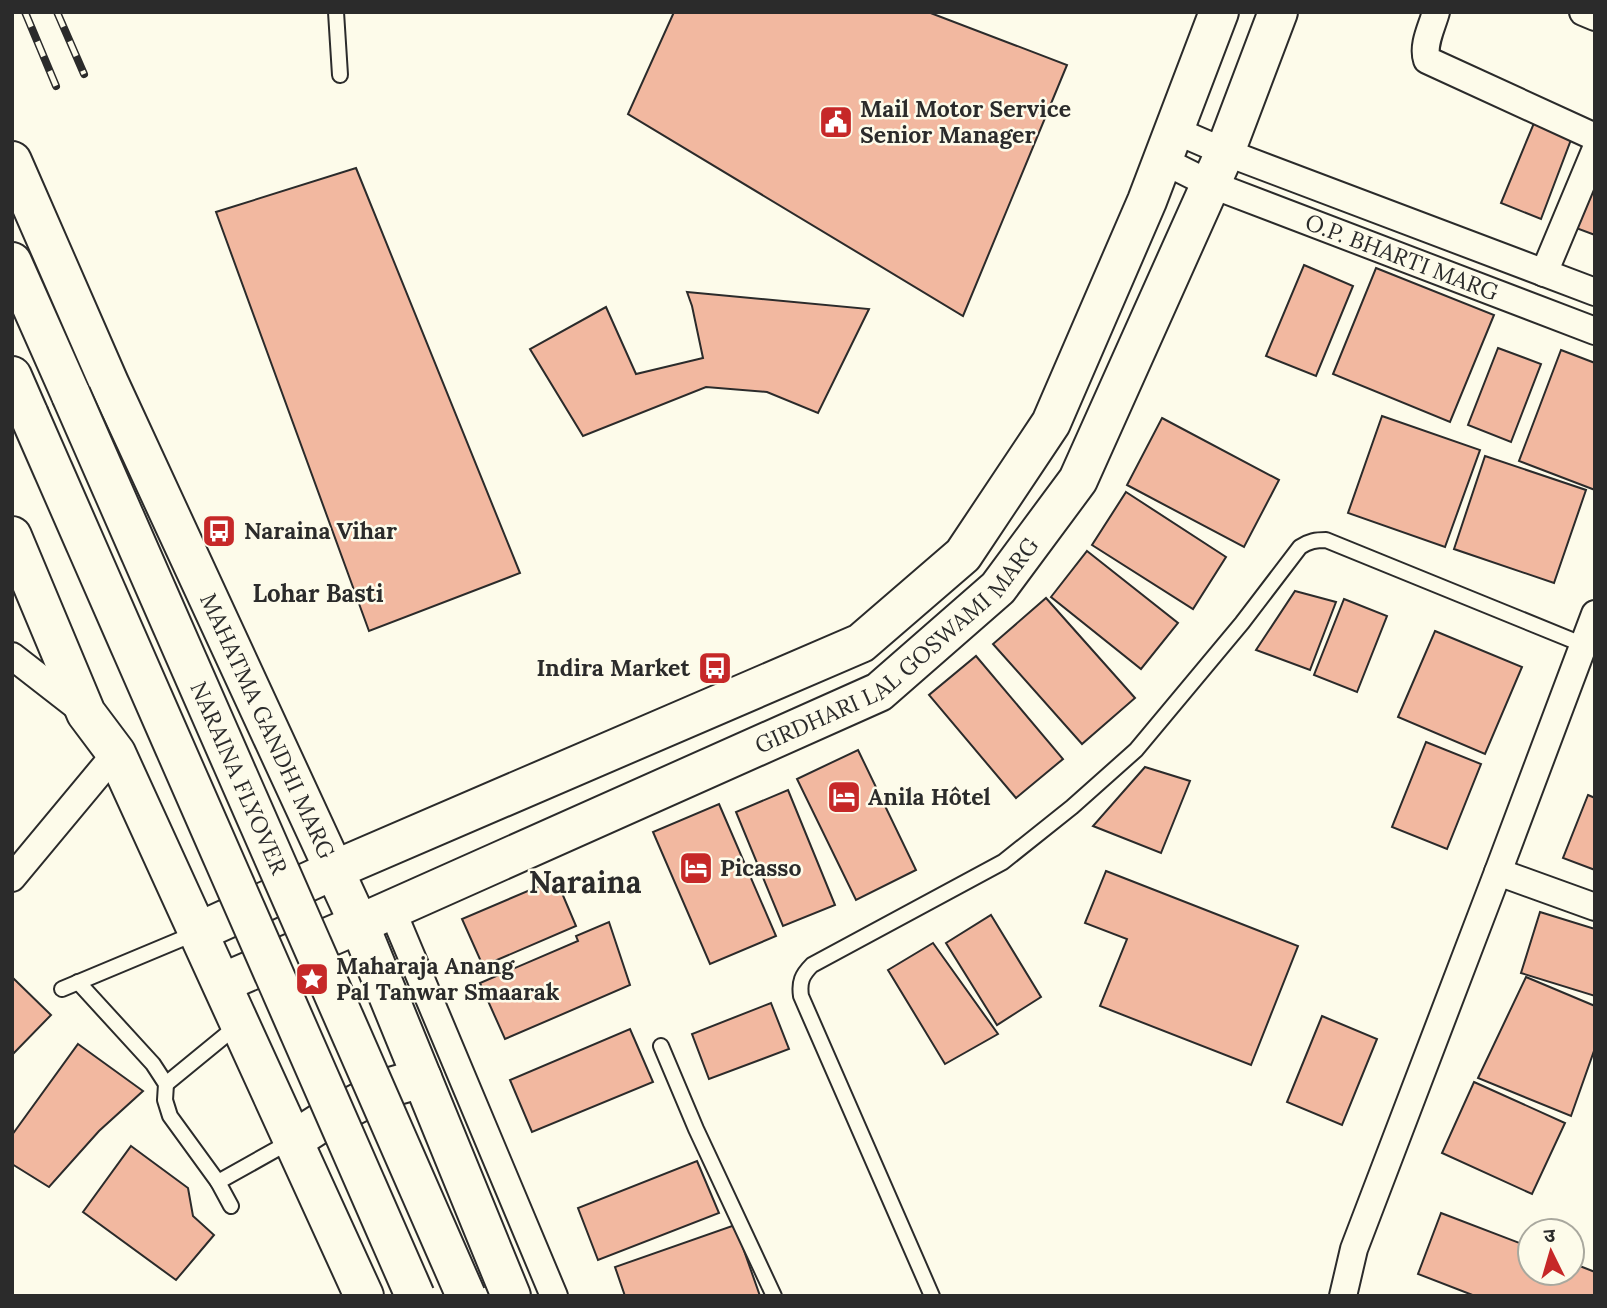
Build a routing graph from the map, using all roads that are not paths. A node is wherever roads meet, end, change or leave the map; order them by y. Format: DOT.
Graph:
graph roads {
  1 [pos="337,12"];
  2 [pos="1219,12"];
  3 [pos="1278,12"];
  4 [pos="1436,12"];
  5 [pos="1583,12"];
  6 [pos="1595,17"];
  7 [pos="340,75"];
  8 [pos="1595,137"];
  9 [pos="1168,145"];
  10 [pos="1595,151"];
  11 [pos="12,161"];
  12 [pos="1218,168"];
  13 [pos="12,262"];
  14 [pos="1544,273"];
  15 [pos="1595,292"];
  16 [pos="1595,331"];
  17 [pos="12,376"];
  18 [pos="12,536"];
  19 [pos="1595,614"];
  20 [pos="1584,645"];
  21 [pos="12,656"];
  22 [pos="86,713"];
  23 [pos="116,753"];
  24 [pos="334,870"];
  25 [pos="1498,872"];
  26 [pos="12,878"];
  27 [pos="1595,907"];
  28 [pos="375,917"];
  29 [pos="198,932"];
  30 [pos="78,982"];
  31 [pos="222,983"];
  32 [pos="61,989"];
  33 [pos="240,1023"];
  34 [pos="661,1046"];
  35 [pos="422,1078"];
  36 [pos="166,1084"];
  37 [pos="294,1140"];
  38 [pos="218,1182"];
  39 [pos="231,1206"];
  40 [pos="364,1296"];
  41 [pos="415,1296"];
  42 [pos="466,1296"];
  43 [pos="512,1296"];
  44 [pos="554,1296"];
  45 [pos="774,1296"];
  46 [pos="932,1296"];
  47 [pos="1343,1296"];
  1 -- 7 [label="lane"];
  2 -- 9 [label="main road, GIRDHARI LAL GOSWAMI MARG"];
  3 -- 12 [label="main road, GIRDHARI LAL GOSWAMI MARG"];
  4 -- 8 [label="street"];
  5 -- 6 [label="street"];
  9 -- 12 [label="street"];
  9 -- 12 [label="street"];
  9 -- 24 [label="main road, GIRDHARI LAL GOSWAMI MARG"];
  10 -- 14 [label="street"];
  11 -- 24 [label="main road, MAHATMA GANDHI MARG"];
  12 -- 14 [label="street, O.P. BHARTI MARG"];
  12 -- 16 [label="street, O.P. BHARTI MARG"];
  12 -- 28 [label="main road, GIRDHARI LAL GOSWAMI MARG"];
  13 -- 42 [label="main road, NARAINA FLYOVER, bridge"];
  14 -- 15 [label="street, O.P. BHARTI MARG"];
  17 -- 41 [label="main road, NARAINA FLYOVER, bridge"];
  18 -- 22 [label="main road"];
  19 -- 20 [label="street"];
  20 -- 25 [label="street"];
  20 -- 46 [label="lane"];
  21 -- 22 [label="street"];
  22 -- 23 [label="main road"];
  23 -- 26 [label="street"];
  23 -- 29 [label="main road"];
  24 -- 28 [label="main road, MAHATMA GANDHI MARG"];
  24 -- 29 [label="main road, GIRDHARI LAL GOSWAMI MARG"];
  25 -- 27 [label="street"];
  25 -- 47 [label="street"];
  28 -- 31 [label="main road, GIRDHARI LAL GOSWAMI MARG"];
  28 -- 35 [label="main road, MAHATMA GANDHI MARG"];
  28 -- 44 [label="street"];
  29 -- 30 [label="lane"];
  29 -- 31 [label="main road"];
  30 -- 32 [label="lane"];
  30 -- 36 [label="lane"];
  31 -- 33 [label="main road"];
  33 -- 36 [label="lane"];
  33 -- 37 [label="main road"];
  34 -- 45 [label="lane"];
  35 -- 37 [label="main road"];
  35 -- 43 [label="main road, MAHATMA GANDHI MARG"];
  36 -- 38 [label="lane"];
  37 -- 38 [label="lane"];
  37 -- 40 [label="main road"];
  38 -- 39 [label="lane"];
}
